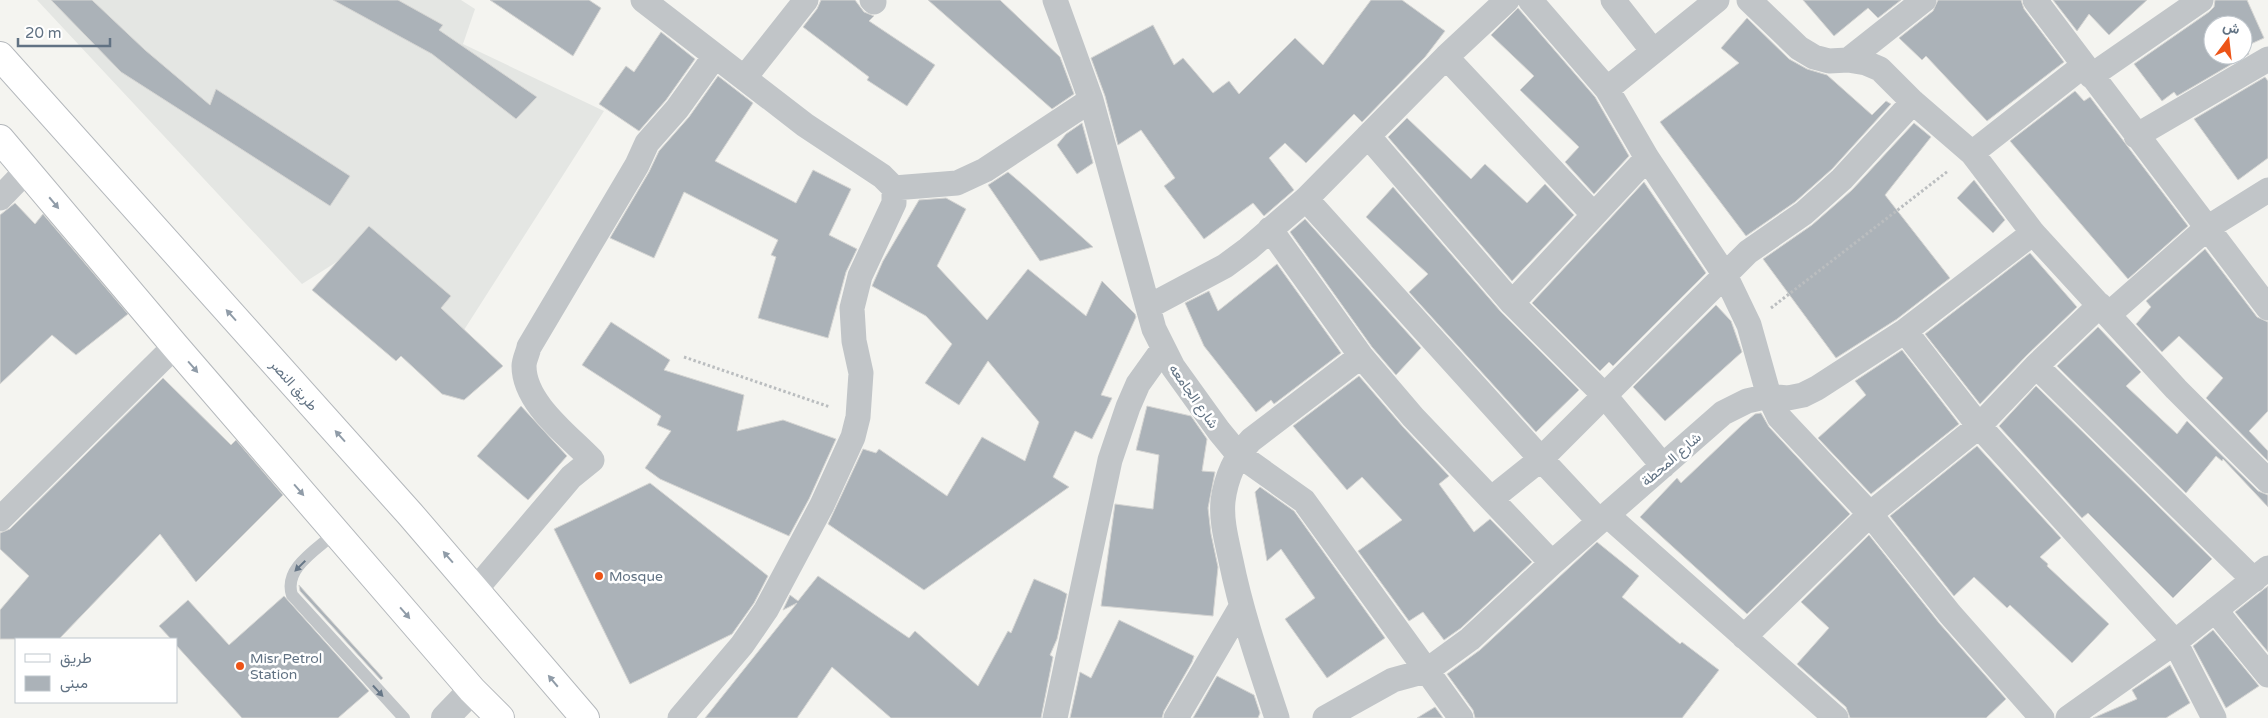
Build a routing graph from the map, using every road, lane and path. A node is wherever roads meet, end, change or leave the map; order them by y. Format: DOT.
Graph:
graph roads {
  1 [pos="643,0"];
  2 [pos="806,0"];
  3 [pos="1055,0"];
  4 [pos="1507,0"];
  5 [pos="1530,0"];
  6 [pos="1613,0"];
  7 [pos="1717,0"];
  8 [pos="1749,0"];
  9 [pos="1924,0"];
  10 [pos="2035,0"];
  11 [pos="2201,0"];
  12 [pos="1653,51"];
  13 [pos="0,56"];
  14 [pos="715,56"];
  15 [pos="1446,57"];
  16 [pos="2268,59"];
  17 [pos="1848,60"];
  18 [pos="2087,71"];
  19 [pos="745,77"];
  20 [pos="1607,89"];
  21 [pos="1091,100"];
  22 [pos="1913,102"];
  23 [pos="1368,136"];
  24 [pos="2136,136"];
  25 [pos="0,139"];
  26 [pos="1972,153"];
  27 [pos="1646,158"];
  28 [pos="27,170"];
  29 [pos="894,188"];
  30 [pos="2268,190"];
  31 [pos="0,198"];
  32 [pos="1306,199"];
  33 [pos="1594,215"];
  34 [pos="2207,228"];
  35 [pos="1270,229"];
  36 [pos="2033,233"];
  37 [pos="1725,275"];
  38 [pos="1512,303"];
  39 [pos="1148,307"];
  40 [pos="2268,308"];
  41 [pos="2104,310"];
  42 [pos="1749,325"];
  43 [pos="1905,331"];
  44 [pos="175,346"];
  45 [pos="1163,349"];
  46 [pos="1361,356"];
  47 [pos="684,357"];
  48 [pos="2036,366"];
  49 [pos="1605,396"];
  50 [pos="1769,396"];
  51 [pos="858,417"];
  52 [pos="1979,426"];
  53 [pos="1238,454"];
  54 [pos="1541,459"];
  55 [pos="1663,466"];
  56 [pos="2268,481"];
  57 [pos="1491,499"];
  58 [pos="1870,514"];
  59 [pos="1603,518"];
  60 [pos="0,519"];
  61 [pos="336,532"];
  62 [pos="1552,562"];
  63 [pos="2261,574"];
  64 [pos="476,589"];
  65 [pos="1240,607"];
  66 [pos="2215,610"];
  67 [pos="1744,637"];
  68 [pos="2175,642"];
  69 [pos="1426,671"];
  70 [pos="2268,676"];
  71 [pos="472,690"];
  72 [pos="451,716"];
  73 [pos="2071,717"];
  74 [pos="404,718"];
  75 [pos="500,718"];
  76 [pos="585,718"];
  77 [pos="680,718"];
  78 [pos="1055,718"];
  79 [pos="1176,718"];
  80 [pos="1277,718"];
  81 [pos="1325,718"];
  82 [pos="1461,718"];
  83 [pos="1836,718"];
  84 [pos="2042,718"];
  85 [pos="2214,718"];
  1 -- 14 [label="street"];
  2 -- 19 [label="street"];
  3 -- 21 [label="street, شارع الجامعه"];
  4 -- 15 [label="street"];
  5 -- 20 [label="street"];
  6 -- 12 [label="street"];
  7 -- 12 [label="street"];
  8 -- 17 [label="street"];
  9 -- 17 [label="street"];
  10 -- 18 [label="street"];
  11 -- 18 [label="street"];
  12 -- 20 [label="street"];
  64 -- 13 [label="main road, طريق النصر, one-way"];
  14 -- 19 [label="street"];
  14 -- 64 [label="street"];
  15 -- 23 [label="street"];
  15 -- 33 [label="street"];
  16 -- 24 [label="street"];
  17 -- 22 [label="street"];
  18 -- 24 [label="street"];
  18 -- 26 [label="street"];
  19 -- 29 [label="street"];
  20 -- 27 [label="street"];
  21 -- 29 [label="street"];
  21 -- 39 [label="street, شارع الجامعه"];
  22 -- 26 [label="street"];
  22 -- 37 [label="street"];
  23 -- 32 [label="street"];
  23 -- 38 [label="street"];
  24 -- 34 [label="street"];
  25 -- 28 [label="main road"];
  26 -- 36 [label="street"];
  26 -- 42 [label="path"];
  27 -- 33 [label="street"];
  27 -- 37 [label="street"];
  28 -- 31 [label="street"];
  28 -- 44 [label="main road, one-way"];
  29 -- 51 [label="street"];
  30 -- 34 [label="street"];
  32 -- 35 [label="street"];
  32 -- 54 [label="street"];
  33 -- 38 [label="street"];
  34 -- 40 [label="street"];
  34 -- 41 [label="street"];
  35 -- 39 [label="street"];
  35 -- 46 [label="street"];
  36 -- 41 [label="street"];
  36 -- 43 [label="street, شارع المحطة"];
  37 -- 42 [label="street"];
  37 -- 49 [label="street"];
  38 -- 49 [label="street"];
  39 -- 45 [label="street, شارع الجامعه"];
  41 -- 48 [label="street"];
  41 -- 56 [label="street"];
  42 -- 50 [label="street"];
  43 -- 50 [label="street, شارع المحطة"];
  43 -- 52 [label="street"];
  44 -- 60 [label="street"];
  44 -- 61 [label="main road, one-way"];
  45 -- 53 [label="street, شارع الجامعه"];
  45 -- 78 [label="street"];
  46 -- 53 [label="street"];
  46 -- 57 [label="street"];
  47 -- 51 [label="path"];
  48 -- 52 [label="street"];
  48 -- 63 [label="street"];
  49 -- 54 [label="street"];
  49 -- 55 [label="street"];
  50 -- 55 [label="street, شارع المحطة"];
  50 -- 58 [label="street"];
  51 -- 77 [label="street"];
  52 -- 58 [label="street"];
  52 -- 68 [label="street"];
  53 -- 65 [label="street"];
  53 -- 69 [label="street, شارع الجامعه"];
  54 -- 57 [label="street"];
  54 -- 59 [label="street"];
  55 -- 59 [label="street, شارع المحطة"];
  57 -- 62 [label="street"];
  58 -- 67 [label="street"];
  58 -- 84 [label="street"];
  59 -- 62 [label="street, شارع المحطة"];
  59 -- 67 [label="street"];
  61 -- 71 [label="main road, one-way"];
  61 -- 74 [label="lane, one-way"];
  62 -- 69 [label="street, شارع المحطة"];
  63 -- 66 [label="street"];
  76 -- 64 [label="main road, طريق النصر, one-way"];
  65 -- 79 [label="street"];
  65 -- 80 [label="street"];
  66 -- 68 [label="street"];
  66 -- 70 [label="street"];
  67 -- 83 [label="street"];
  68 -- 73 [label="street"];
  68 -- 85 [label="street"];
  69 -- 81 [label="street, شارع المحطة"];
  69 -- 82 [label="street, شارع الجامعه"];
  71 -- 72 [label="street"];
  71 -- 75 [label="main road"];
}
